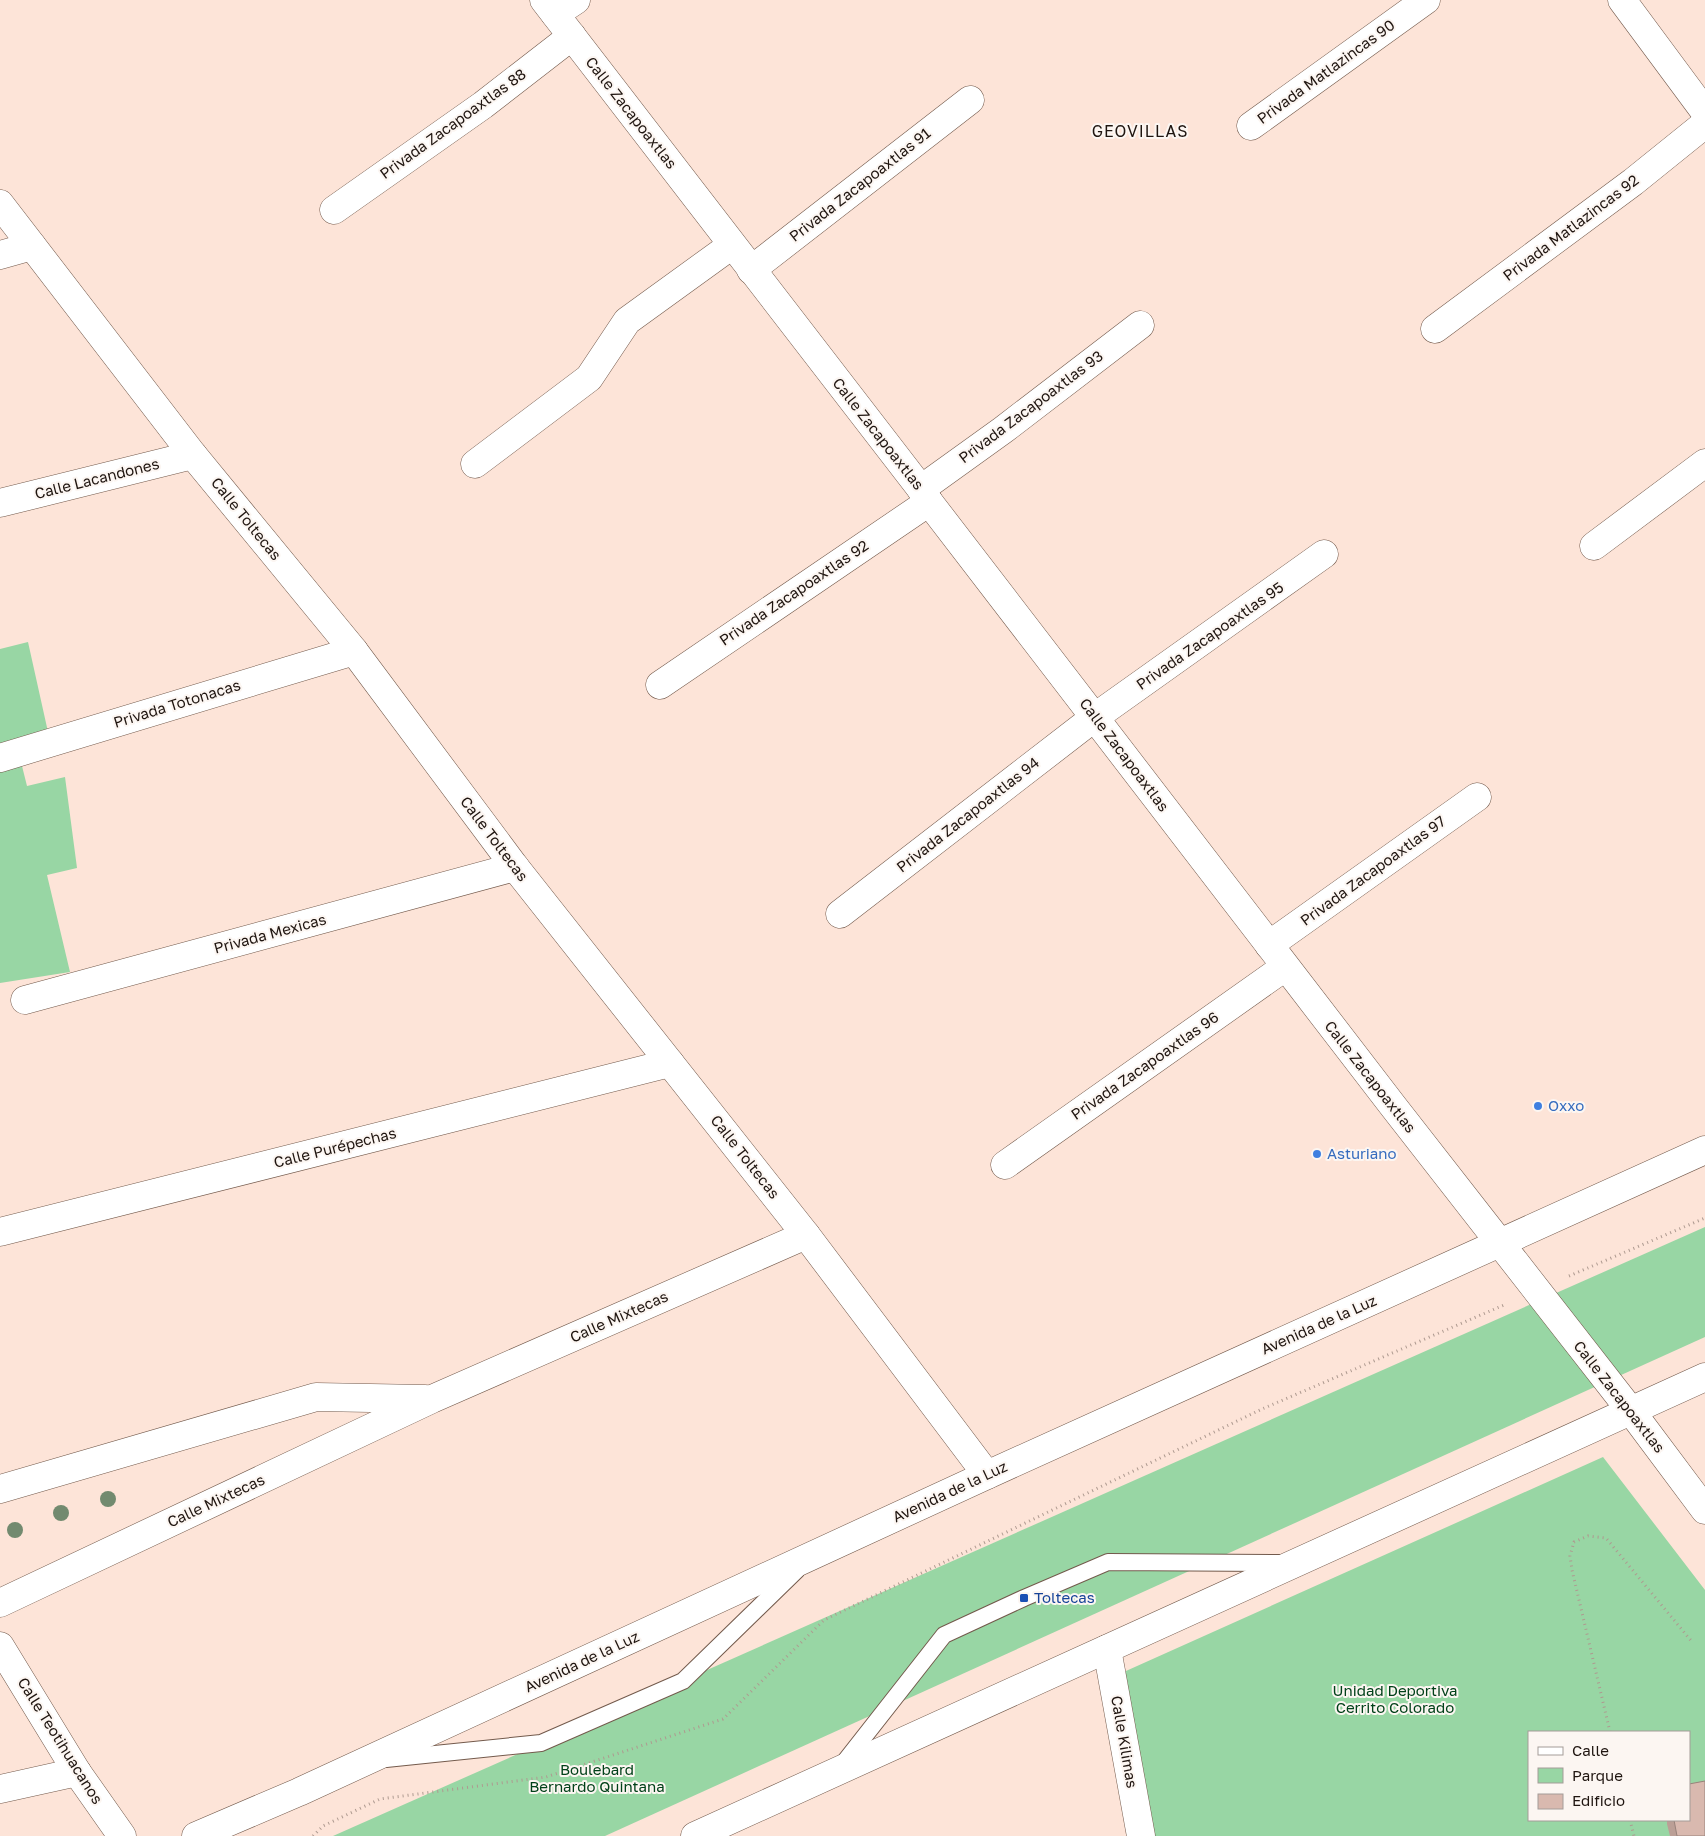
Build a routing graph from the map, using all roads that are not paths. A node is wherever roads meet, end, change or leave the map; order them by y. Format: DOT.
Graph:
graph roads {
  1 [pos="1426,0"];
  2 [pos="1622,0"];
  3 [pos="558,5"];
  4 [pos="572,36"];
  5 [pos="970,100"];
  6 [pos="1705,112"];
  7 [pos="1705,124"];
  8 [pos="1251,126"];
  9 [pos="0,204"];
  10 [pos="334,210"];
  11 [pos="732,245"];
  12 [pos="32,246"];
  13 [pos="0,255"];
  14 [pos="751,270"];
  15 [pos="1140,325"];
  16 [pos="1435,329"];
  17 [pos="193,454"];
  18 [pos="1705,463"];
  19 [pos="476,464"];
  20 [pos="925,496"];
  21 [pos="0,503"];
  22 [pos="1594,546"];
  23 [pos="1324,554"];
  24 [pos="354,651"];
  25 [pos="660,685"];
  26 [pos="1095,717"];
  27 [pos="0,758"];
  28 [pos="1477,797"];
  29 [pos="515,867"];
  30 [pos="840,914"];
  31 [pos="1269,945"];
  32 [pos="1285,967"];
  33 [pos="26,1000"];
  34 [pos="670,1063"];
  35 [pos="1705,1150"];
  36 [pos="1005,1165"];
  37 [pos="0,1232"];
  38 [pos="806,1235"];
  39 [pos="1500,1244"];
  40 [pos="1705,1377"];
  41 [pos="432,1399"];
  42 [pos="1631,1411"];
  43 [pos="987,1475"];
  44 [pos="0,1489"];
  45 [pos="1705,1510"];
  46 [pos="811,1556"];
  47 [pos="1295,1563"];
  48 [pos="0,1603"];
  49 [pos="0,1646"];
  50 [pos="1107,1649"];
  51 [pos="365,1762"];
  52 [pos="838,1771"];
  53 [pos="77,1772"];
  54 [pos="0,1789"];
  55 [pos="122,1836"];
  56 [pos="196,1836"];
  57 [pos="695,1836"];
  58 [pos="1141,1836"];
  1 -- 8 [label="street, Privada Matlazincas 90"];
  2 -- 6 [label="street"];
  3 -- 4 [label="street, Calle Zacapoaxtlas"];
  4 -- 10 [label="street, Privada Zacapoaxtlas 88"];
  4 -- 11 [label="street, Calle Zacapoaxtlas"];
  5 -- 14 [label="street, Privada Zacapoaxtlas 91"];
  7 -- 16 [label="street, Privada Matlazincas 92"];
  9 -- 12 [label="street, Calle Toltecas"];
  11 -- 14 [label="street, Calle Zacapoaxtlas"];
  11 -- 19 [label="street"];
  12 -- 13 [label="street"];
  12 -- 17 [label="street, Calle Toltecas"];
  14 -- 20 [label="street, Calle Zacapoaxtlas"];
  15 -- 20 [label="street, Privada Zacapoaxtlas 93"];
  17 -- 21 [label="street, Calle Lacandones"];
  17 -- 24 [label="street, Calle Toltecas"];
  18 -- 22 [label="street"];
  20 -- 25 [label="street, Privada Zacapoaxtlas 92"];
  20 -- 26 [label="street, Calle Zacapoaxtlas"];
  23 -- 26 [label="street, Privada Zacapoaxtlas 95"];
  24 -- 27 [label="street, Privada Totonacas"];
  24 -- 29 [label="street, Calle Toltecas"];
  26 -- 30 [label="street, Privada Zacapoaxtlas 94"];
  26 -- 31 [label="street, Calle Zacapoaxtlas"];
  28 -- 31 [label="street, Privada Zacapoaxtlas 97"];
  29 -- 33 [label="street, Privada Mexicas"];
  29 -- 34 [label="street, Calle Toltecas"];
  31 -- 32 [label="street, Calle Zacapoaxtlas"];
  32 -- 36 [label="street, Privada Zacapoaxtlas 96"];
  32 -- 39 [label="street, Calle Zacapoaxtlas"];
  34 -- 37 [label="street, Calle Purépechas"];
  34 -- 38 [label="street, Calle Toltecas"];
  35 -- 39 [label="street, Avenida de la Luz"];
  38 -- 41 [label="street, Calle Mixtecas"];
  38 -- 43 [label="street, Calle Toltecas"];
  39 -- 42 [label="street, Calle Zacapoaxtlas"];
  39 -- 43 [label="street, Avenida de la Luz"];
  40 -- 42 [label="street"];
  41 -- 44 [label="street, Calle Mixtecas"];
  41 -- 48 [label="street, Calle Mixtecas"];
  42 -- 45 [label="street, Calle Zacapoaxtlas"];
  42 -- 47 [label="street"];
  43 -- 46 [label="street, Avenida de la Luz"];
  46 -- 51 [label="street, Avenida de la Luz"];
  46 -- 51 [label="lane"];
  47 -- 50 [label="street"];
  47 -- 52 [label="lane"];
  49 -- 53 [label="street, Calle Teotihuacanos"];
  50 -- 52 [label="street"];
  50 -- 58 [label="street, Calle Kilimas"];
  51 -- 56 [label="street, Avenida de la Luz"];
  52 -- 57 [label="street"];
  53 -- 54 [label="street"];
  53 -- 55 [label="street, Calle Teotihuacanos"];
}
